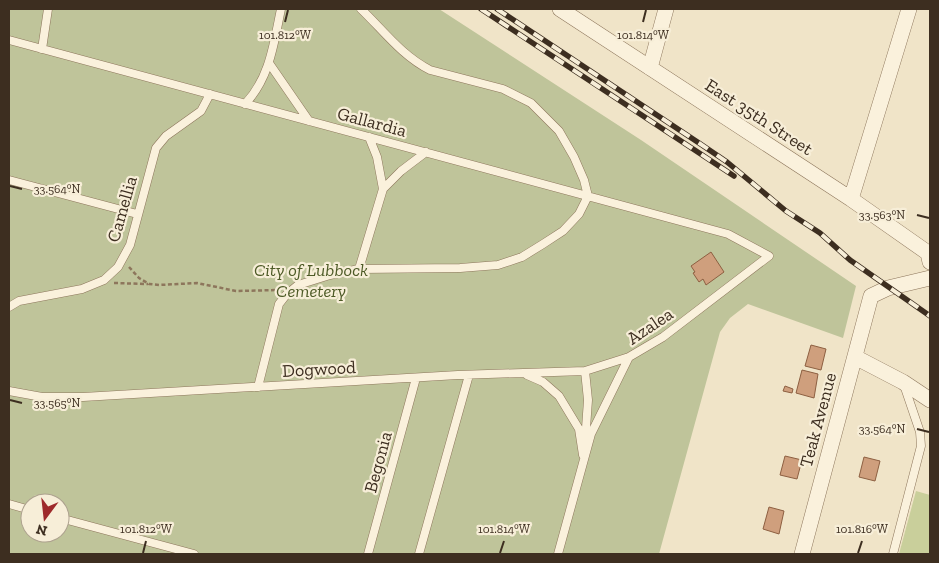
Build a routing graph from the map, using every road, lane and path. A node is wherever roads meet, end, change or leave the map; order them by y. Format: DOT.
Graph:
graph roads {
  1 [pos="48,9"];
  2 [pos="281,9"];
  3 [pos="361,9"];
  4 [pos="560,9"];
  5 [pos="666,9"];
  6 [pos="908,9"];
  7 [pos="9,40"];
  8 [pos="42,49"];
  9 [pos="269,63"];
  10 [pos="650,68"];
  11 [pos="210,94"];
  12 [pos="245,104"];
  13 [pos="309,121"];
  14 [pos="369,137"];
  15 [pos="426,152"];
  16 [pos="9,180"];
  17 [pos="383,189"];
  18 [pos="588,196"];
  19 [pos="851,199"];
  20 [pos="137,214"];
  21 [pos="728,234"];
  22 [pos="124,256"];
  23 [pos="930,262"];
  24 [pos="359,269"];
  25 [pos="930,278"];
  26 [pos="104,280"];
  27 [pos="150,284"];
  28 [pos="290,290"];
  29 [pos="9,307"];
  30 [pos="630,357"];
  31 [pos="855,357"];
  32 [pos="585,371"];
  33 [pos="523,374"];
  34 [pos="469,375"];
  35 [pos="416,378"];
  36 [pos="903,382"];
  37 [pos="258,387"];
  38 [pos="9,391"];
  39 [pos="930,400"];
  40 [pos="584,457"];
  41 [pos="70,521"];
  42 [pos="194,554"];
  43 [pos="368,554"];
  44 [pos="419,554"];
  45 [pos="558,554"];
  46 [pos="802,554"];
  47 [pos="894,554"];
  1 -- 8 [label="lane"];
  2 -- 9 [label="lane"];
  3 -- 18 [label="lane"];
  4 -- 10 [label="street, East 35th Street"];
  5 -- 10 [label="street"];
  6 -- 19 [label="street"];
  7 -- 8 [label="lane, Gallardia"];
  8 -- 11 [label="lane, Gallardia"];
  9 -- 12 [label="lane"];
  9 -- 13 [label="lane"];
  10 -- 19 [label="street, East 35th Street"];
  11 -- 12 [label="lane, Gallardia"];
  11 -- 20 [label="lane, Camellia"];
  12 -- 13 [label="lane, Gallardia"];
  13 -- 14 [label="lane, Gallardia"];
  14 -- 15 [label="lane, Gallardia"];
  14 -- 17 [label="lane"];
  15 -- 17 [label="lane"];
  15 -- 18 [label="lane, Gallardia"];
  16 -- 20 [label="lane"];
  17 -- 24 [label="lane"];
  18 -- 21 [label="lane, Gallardia"];
  18 -- 24 [label="lane"];
  19 -- 23 [label="street, East 35th Street"];
  20 -- 22 [label="lane, Camellia"];
  21 -- 30 [label="lane, Azalea"];
  22 -- 26 [label="lane, Camellia"];
  22 -- 27 [label="path"];
  24 -- 28 [label="lane"];
  25 -- 31 [label="street, Teak Avenue"];
  26 -- 27 [label="path"];
  26 -- 29 [label="lane, Camellia"];
  27 -- 28 [label="path"];
  28 -- 37 [label="lane"];
  30 -- 32 [label="lane, Dogwood"];
  30 -- 40 [label="lane, Azalea"];
  31 -- 36 [label="street"];
  31 -- 46 [label="street, Teak Avenue"];
  32 -- 33 [label="lane, Dogwood"];
  32 -- 40 [label="lane"];
  33 -- 34 [label="lane, Dogwood"];
  33 -- 40 [label="lane"];
  34 -- 35 [label="lane, Dogwood"];
  34 -- 44 [label="lane"];
  35 -- 37 [label="lane, Dogwood"];
  35 -- 43 [label="lane, Begonia"];
  36 -- 39 [label="street"];
  36 -- 47 [label="lane"];
  37 -- 38 [label="lane, Dogwood"];
  40 -- 45 [label="lane, Azalea"];
  41 -- 42 [label="lane"];
}
